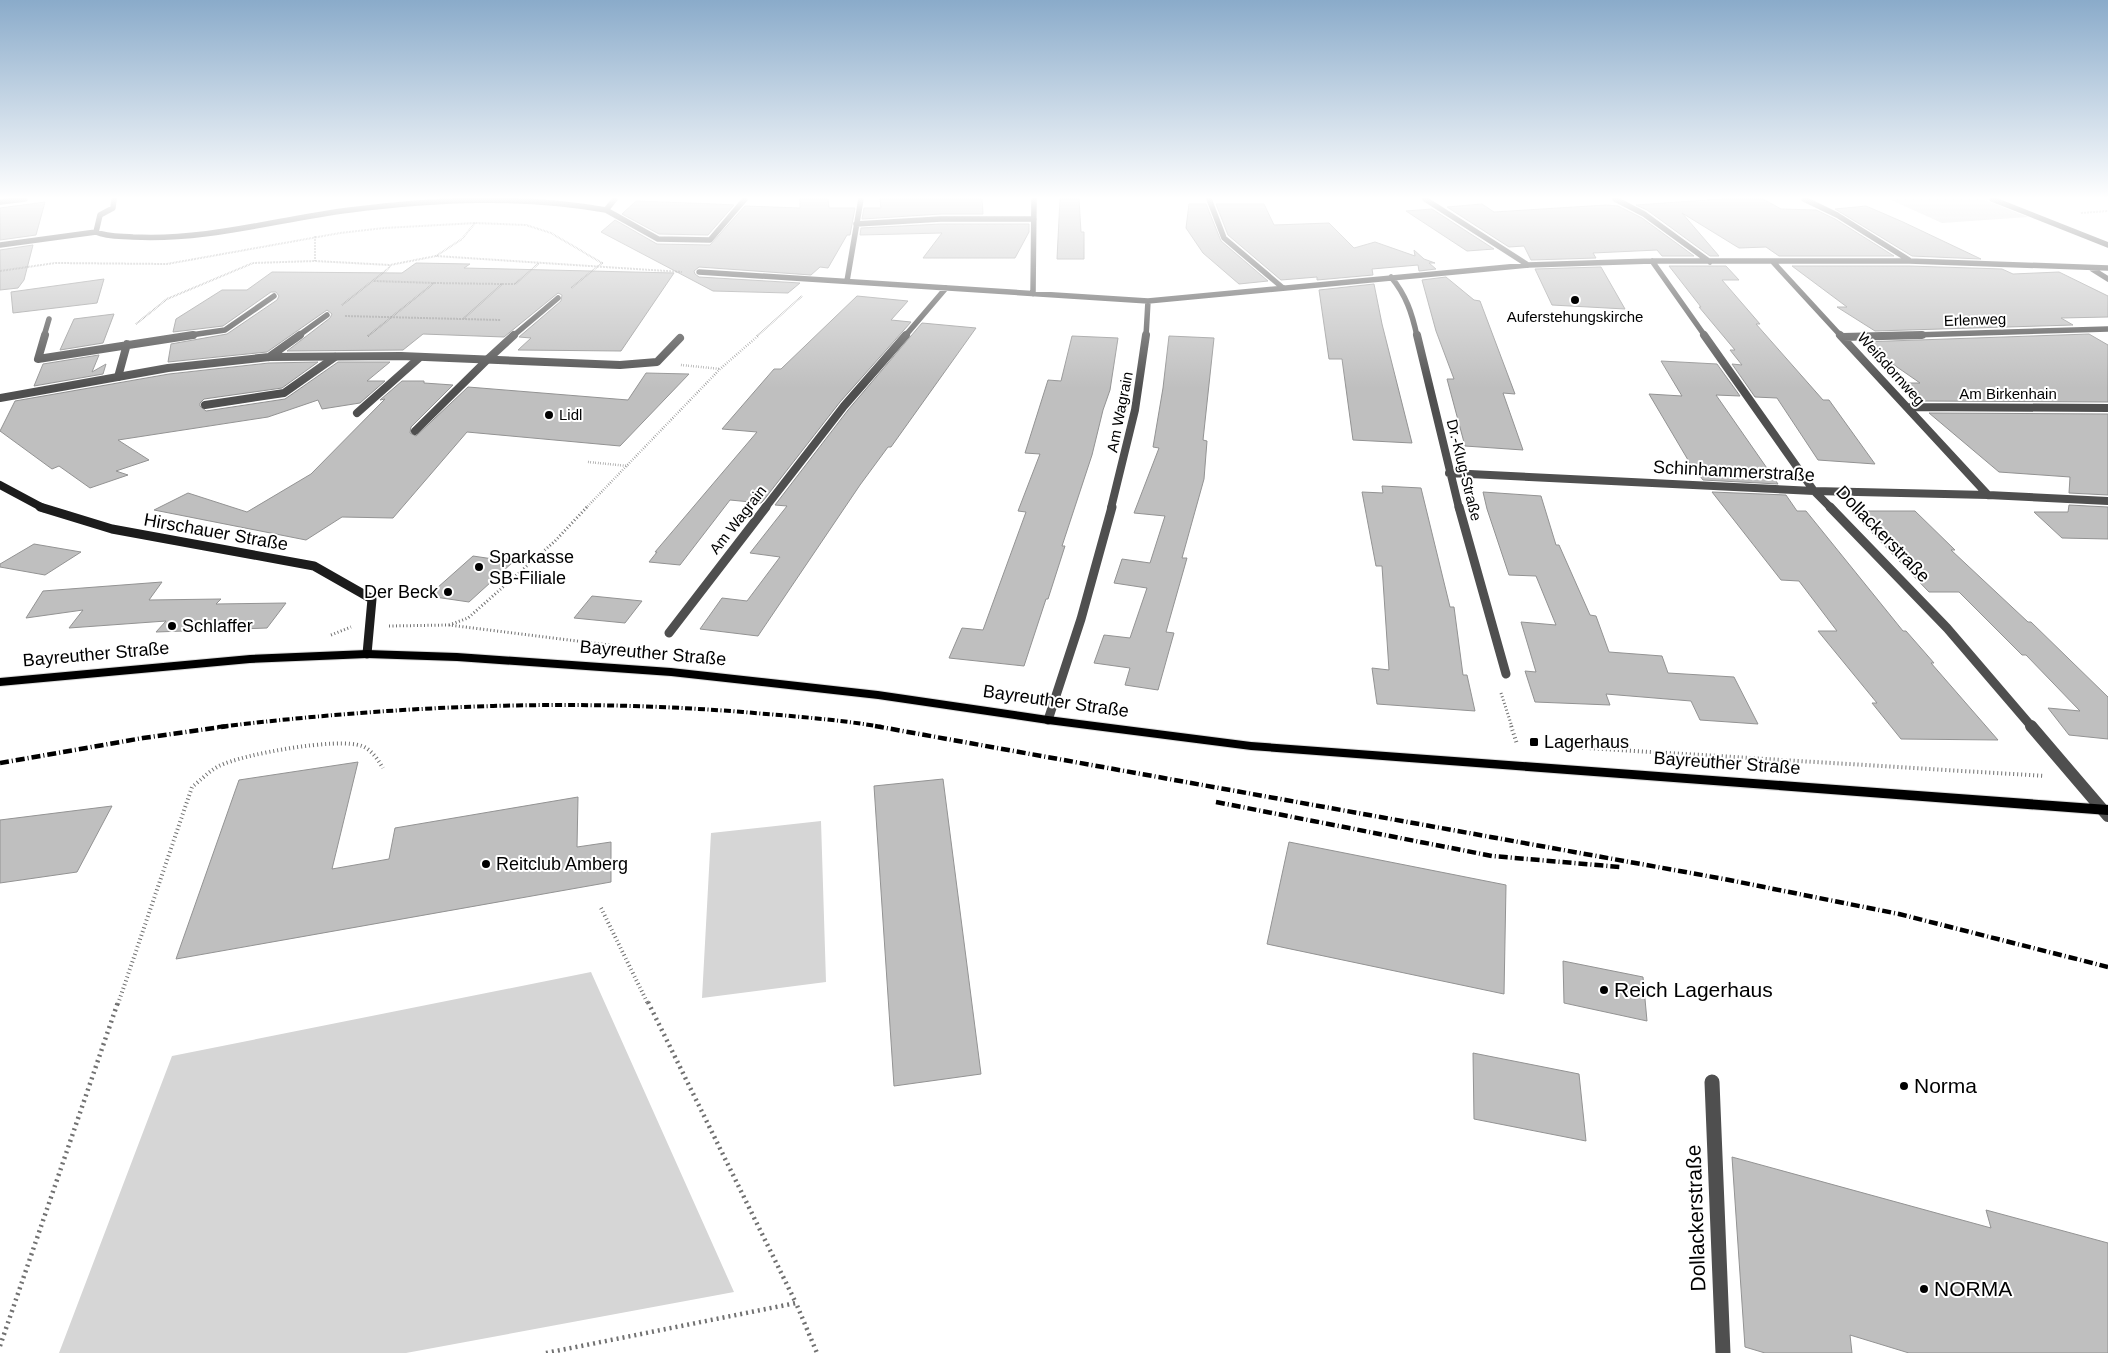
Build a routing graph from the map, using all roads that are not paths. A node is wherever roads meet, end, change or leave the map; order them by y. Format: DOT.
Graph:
graph roads {
  1 [pos="850,262"];
  2 [pos="1034,262"];
  3 [pos="1252,262"];
  4 [pos="1524,262"];
  5 [pos="1617,262"];
  6 [pos="1653,262"];
  7 [pos="1773,262"];
  8 [pos="1943,262"];
  9 [pos="1528,265"];
  10 [pos="2089,267"];
  11 [pos="2108,268"];
  12 [pos="699,272"];
  13 [pos="1391,277"];
  14 [pos="2108,278"];
  15 [pos="847,281"];
  16 [pos="946,288"];
  17 [pos="1283,288"];
  18 [pos="1034,294"];
  19 [pos="274,296"];
  20 [pos="558,298"];
  21 [pos="1148,301"];
  22 [pos="327,315"];
  23 [pos="49,319"];
  24 [pos="2098,329"];
  25 [pos="2108,329"];
  26 [pos="2108,334"];
  27 [pos="1844,337"];
  28 [pos="680,338"];
  29 [pos="126,344"];
  30 [pos="269,357"];
  31 [pos="339,357"];
  32 [pos="419,358"];
  33 [pos="488,359"];
  34 [pos="118,377"];
  35 [pos="0,398"];
  36 [pos="205,405"];
  37 [pos="1908,407"];
  38 [pos="2108,408"];
  39 [pos="357,414"];
  40 [pos="415,431"];
  41 [pos="1449,473"];
  42 [pos="0,485"];
  43 [pos="1814,491"];
  44 [pos="1988,495"];
  45 [pos="2108,501"];
  46 [pos="669,633"];
  47 [pos="367,654"];
  48 [pos="1506,674"];
  49 [pos="0,682"];
  50 [pos="1048,720"];
  51 [pos="2106,812"];
  52 [pos="1712,1082"];
  53 [pos="1723,1353"];
  1 -- 15 [label="street"];
  2 -- 18 [label="street"];
  3 -- 17 [label="street"];
  4 -- 9 [label="street"];
  5 -- 9 [label="street"];
  6 -- 43 [label="street, Dollackerstraße"];
  7 -- 27 [label="street, Weißdornweg"];
  8 -- 10 [label="street"];
  9 -- 13 [label="street"];
  10 -- 11 [label="street"];
  10 -- 14 [label="street"];
  12 -- 15 [label="street"];
  13 -- 17 [label="street"];
  13 -- 41 [label="street, Dr.-Klug-Straße"];
  15 -- 16 [label="street"];
  16 -- 18 [label="street"];
  16 -- 46 [label="street, Am Wagrain"];
  17 -- 21 [label="street"];
  18 -- 21 [label="street"];
  19 -- 29 [label="street"];
  20 -- 33 [label="street"];
  21 -- 50 [label="street, Am Wagrain"];
  22 -- 30 [label="street"];
  23 -- 29 [label="street"];
  24 -- 25 [label="street, Erlenweg"];
  24 -- 26 [label="street"];
  24 -- 27 [label="street, Erlenweg"];
  27 -- 37 [label="street, Weißdornweg"];
  28 -- 33 [label="street"];
  29 -- 34 [label="street"];
  30 -- 31 [label="street"];
  30 -- 34 [label="street"];
  31 -- 32 [label="street"];
  31 -- 36 [label="street"];
  32 -- 33 [label="street"];
  32 -- 39 [label="street"];
  33 -- 40 [label="street"];
  34 -- 35 [label="street"];
  37 -- 38 [label="street, Am Birkenhain"];
  37 -- 44 [label="street, Weißdornweg"];
  41 -- 43 [label="street, Schinhammerstraße"];
  41 -- 48 [label="street, Dr.-Klug-Straße"];
  42 -- 47 [label="street, Hirschauer Straße"];
  43 -- 44 [label="street, Schinhammerstraße"];
  43 -- 51 [label="street, Dollackerstraße"];
  44 -- 45 [label="street, Schinhammerstraße"];
  47 -- 49 [label="main road, Bayreuther Straße"];
  47 -- 50 [label="main road, Bayreuther Straße"];
  50 -- 51 [label="main road, Bayreuther Straße"];
  52 -- 53 [label="street, Dollackerstraße"];
}
